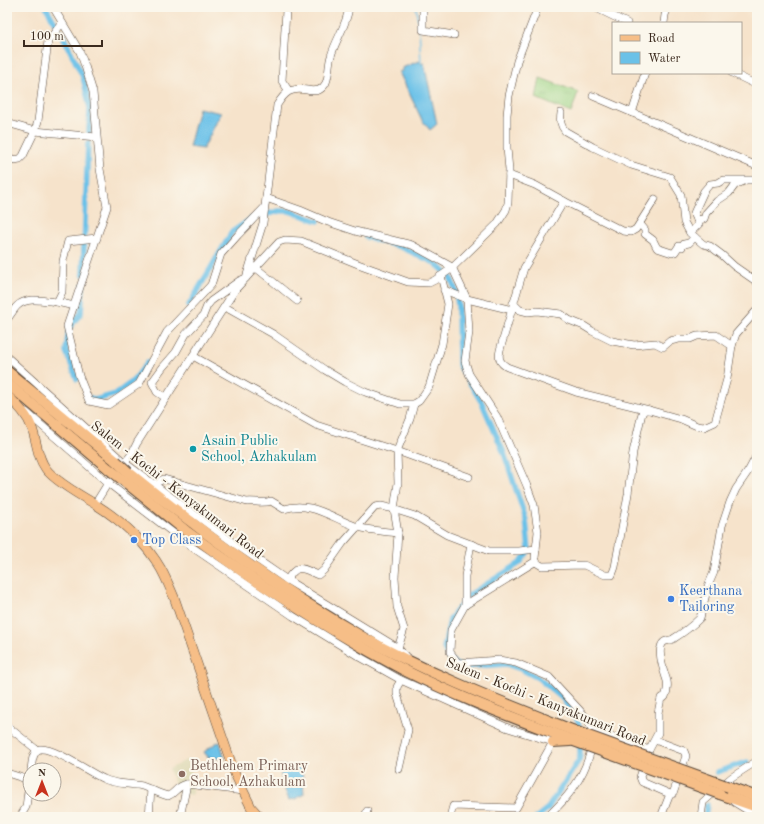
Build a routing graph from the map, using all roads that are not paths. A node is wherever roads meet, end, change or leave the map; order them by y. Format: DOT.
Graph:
graph roads {
  1 [pos="53,7"];
  2 [pos="350,7"];
  3 [pos="424,7"];
  4 [pos="538,7"];
  5 [pos="594,7"];
  6 [pos="668,7"];
  7 [pos="286,10"];
  8 [pos="625,22"];
  9 [pos="664,22"];
  10 [pos="62,23"];
  11 [pos="454,35"];
  12 [pos="645,74"];
  13 [pos="734,74"];
  14 [pos="757,85"];
  15 [pos="289,91"];
  16 [pos="593,96"];
  17 [pos="632,112"];
  18 [pos="561,113"];
  19 [pos="7,123"];
  20 [pos="35,131"];
  21 [pos="96,137"];
  22 [pos="8,158"];
  23 [pos="757,166"];
  24 [pos="509,175"];
  25 [pos="757,178"];
  26 [pos="746,180"];
  27 [pos="266,198"];
  28 [pos="655,199"];
  29 [pos="564,201"];
  30 [pos="264,208"];
  31 [pos="697,220"];
  32 [pos="640,224"];
  33 [pos="692,235"];
  34 [pos="97,238"];
  35 [pos="255,267"];
  36 [pos="452,268"];
  37 [pos="441,276"];
  38 [pos="246,278"];
  39 [pos="757,282"];
  40 [pos="444,290"];
  41 [pos="467,299"];
  42 [pos="296,301"];
  43 [pos="57,302"];
  44 [pos="74,306"];
  45 [pos="225,307"];
  46 [pos="513,307"];
  47 [pos="757,310"];
  48 [pos="7,319"];
  49 [pos="732,346"];
  50 [pos="7,356"];
  51 [pos="193,356"];
  52 [pos="7,371"];
  53 [pos="7,383"];
  54 [pos="7,395"];
  55 [pos="166,398"];
  56 [pos="414,404"];
  57 [pos="20,407"];
  58 [pos="649,410"];
  59 [pos="397,450"];
  60 [pos="757,455"];
  61 [pos="120,469"];
  62 [pos="469,477"];
  63 [pos="108,483"];
  64 [pos="153,484"];
  65 [pos="95,504"];
  66 [pos="394,509"];
  67 [pos="358,527"];
  68 [pos="398,533"];
  69 [pos="471,544"];
  70 [pos="536,549"];
  71 [pos="536,561"];
  72 [pos="287,580"];
  73 [pos="465,605"];
  74 [pos="398,648"];
  75 [pos="412,662"];
  76 [pos="401,680"];
  77 [pos="516,713"];
  78 [pos="7,726"];
  79 [pos="592,729"];
  80 [pos="575,737"];
  81 [pos="655,740"];
  82 [pos="553,742"];
  83 [pos="37,750"];
  84 [pos="649,750"];
  85 [pos="757,761"];
  86 [pos="32,762"];
  87 [pos="399,769"];
  88 [pos="7,773"];
  89 [pos="22,776"];
  90 [pos="187,784"];
  91 [pos="151,789"];
  92 [pos="243,791"];
  93 [pos="670,794"];
  94 [pos="720,794"];
  95 [pos="755,795"];
  96 [pos="27,802"];
  97 [pos="251,807"];
  98 [pos="757,807"];
  99 [pos="757,816"];
  100 [pos="20,817"];
  101 [pos="149,817"];
  102 [pos="180,817"];
  103 [pos="254,817"];
  104 [pos="260,817"];
  105 [pos="450,817"];
  106 [pos="547,817"];
  107 [pos="661,817"];
  108 [pos="701,817"];
  1 -- 10 [label="street"];
  2 -- 15 [label="street"];
  3 -- 11 [label="street"];
  4 -- 24 [label="street"];
  5 -- 8 [label="street"];
  6 -- 9 [label="street"];
  7 -- 15 [label="street"];
  10 -- 20 [label="street"];
  10 -- 21 [label="street"];
  12 -- 17 [label="street"];
  13 -- 14 [label="street"];
  15 -- 27 [label="street"];
  16 -- 17 [label="street"];
  17 -- 23 [label="street"];
  18 -- 33 [label="street"];
  19 -- 20 [label="street"];
  20 -- 21 [label="street"];
  20 -- 22 [label="street"];
  21 -- 34 [label="street"];
  24 -- 29 [label="street"];
  24 -- 36 [label="street"];
  25 -- 26 [label="street"];
  26 -- 31 [label="street"];
  26 -- 31 [label="street"];
  27 -- 30 [label="street"];
  27 -- 36 [label="street"];
  28 -- 32 [label="street"];
  29 -- 32 [label="street"];
  29 -- 46 [label="street"];
  30 -- 38 [label="street"];
  30 -- 44 [label="street"];
  31 -- 33 [label="street"];
  32 -- 33 [label="street"];
  33 -- 39 [label="street"];
  34 -- 43 [label="street"];
  34 -- 44 [label="street"];
  35 -- 37 [label="street"];
  35 -- 38 [label="street"];
  35 -- 42 [label="street"];
  36 -- 37 [label="street"];
  36 -- 41 [label="street"];
  37 -- 40 [label="street"];
  38 -- 45 [label="street"];
  38 -- 55 [label="street"];
  40 -- 41 [label="street"];
  40 -- 56 [label="street"];
  41 -- 46 [label="street"];
  41 -- 70 [label="street"];
  43 -- 44 [label="street"];
  43 -- 48 [label="street"];
  45 -- 51 [label="street"];
  45 -- 56 [label="street"];
  46 -- 49 [label="street"];
  46 -- 58 [label="street"];
  47 -- 49 [label="street"];
  49 -- 58 [label="street"];
  50 -- 61 [label="street"];
  51 -- 55 [label="street"];
  51 -- 59 [label="street"];
  52 -- 61 [label="highway, Salem - Kochi - Kanyakumari Road"];
  53 -- 61 [label="highway, Salem - Kochi - Kanyakumari Road"];
  54 -- 57 [label="main road"];
  55 -- 61 [label="street"];
  56 -- 59 [label="street"];
  57 -- 63 [label="street"];
  57 -- 65 [label="main road"];
  58 -- 71 [label="street"];
  59 -- 62 [label="street"];
  59 -- 66 [label="street"];
  60 -- 81 [label="street"];
  61 -- 63 [label="street"];
  61 -- 64 [label="street"];
  61 -- 75 [label="highway, Salem - Kochi - Kanyakumari Road"];
  61 -- 77 [label="highway, Salem - Kochi - Kanyakumari Road"];
  63 -- 65 [label="street"];
  63 -- 76 [label="street"];
  64 -- 67 [label="street"];
  64 -- 72 [label="street"];
  65 -- 92 [label="main road"];
  66 -- 67 [label="street"];
  66 -- 68 [label="street"];
  66 -- 69 [label="street"];
  67 -- 68 [label="street"];
  67 -- 72 [label="street"];
  68 -- 74 [label="street"];
  69 -- 70 [label="street"];
  69 -- 73 [label="street"];
  70 -- 71 [label="street"];
  71 -- 73 [label="street"];
  72 -- 74 [label="street"];
  73 -- 79 [label="street"];
  74 -- 75 [label="street"];
  75 -- 77 [label="highway, Salem - Kochi - Kanyakumari Road"];
  76 -- 82 [label="street"];
  76 -- 87 [label="street"];
  77 -- 80 [label="highway, Salem - Kochi - Kanyakumari Road"];
  78 -- 83 [label="street"];
  79 -- 84 [label="street"];
  79 -- 106 [label="street"];
  80 -- 82 [label="highway"];
  80 -- 94 [label="highway, Salem - Kochi - Kanyakumari Road, bridge"];
  80 -- 95 [label="highway, Salem - Kochi - Kanyakumari Road, bridge"];
  81 -- 84 [label="street"];
  81 -- 93 [label="street"];
  82 -- 105 [label="street"];
  83 -- 86 [label="street"];
  83 -- 91 [label="street"];
  84 -- 93 [label="street"];
  85 -- 108 [label="street"];
  88 -- 89 [label="street"];
  90 -- 91 [label="street"];
  90 -- 92 [label="street"];
  90 -- 102 [label="street"];
  91 -- 101 [label="street"];
  92 -- 97 [label="main road"];
  93 -- 107 [label="street"];
  94 -- 98 [label="highway, Salem - Kochi - Kanyakumari Road"];
  94 -- 99 [label="street"];
  96 -- 100 [label="street"];
  97 -- 103 [label="street"];
  97 -- 104 [label="main road"];
}
